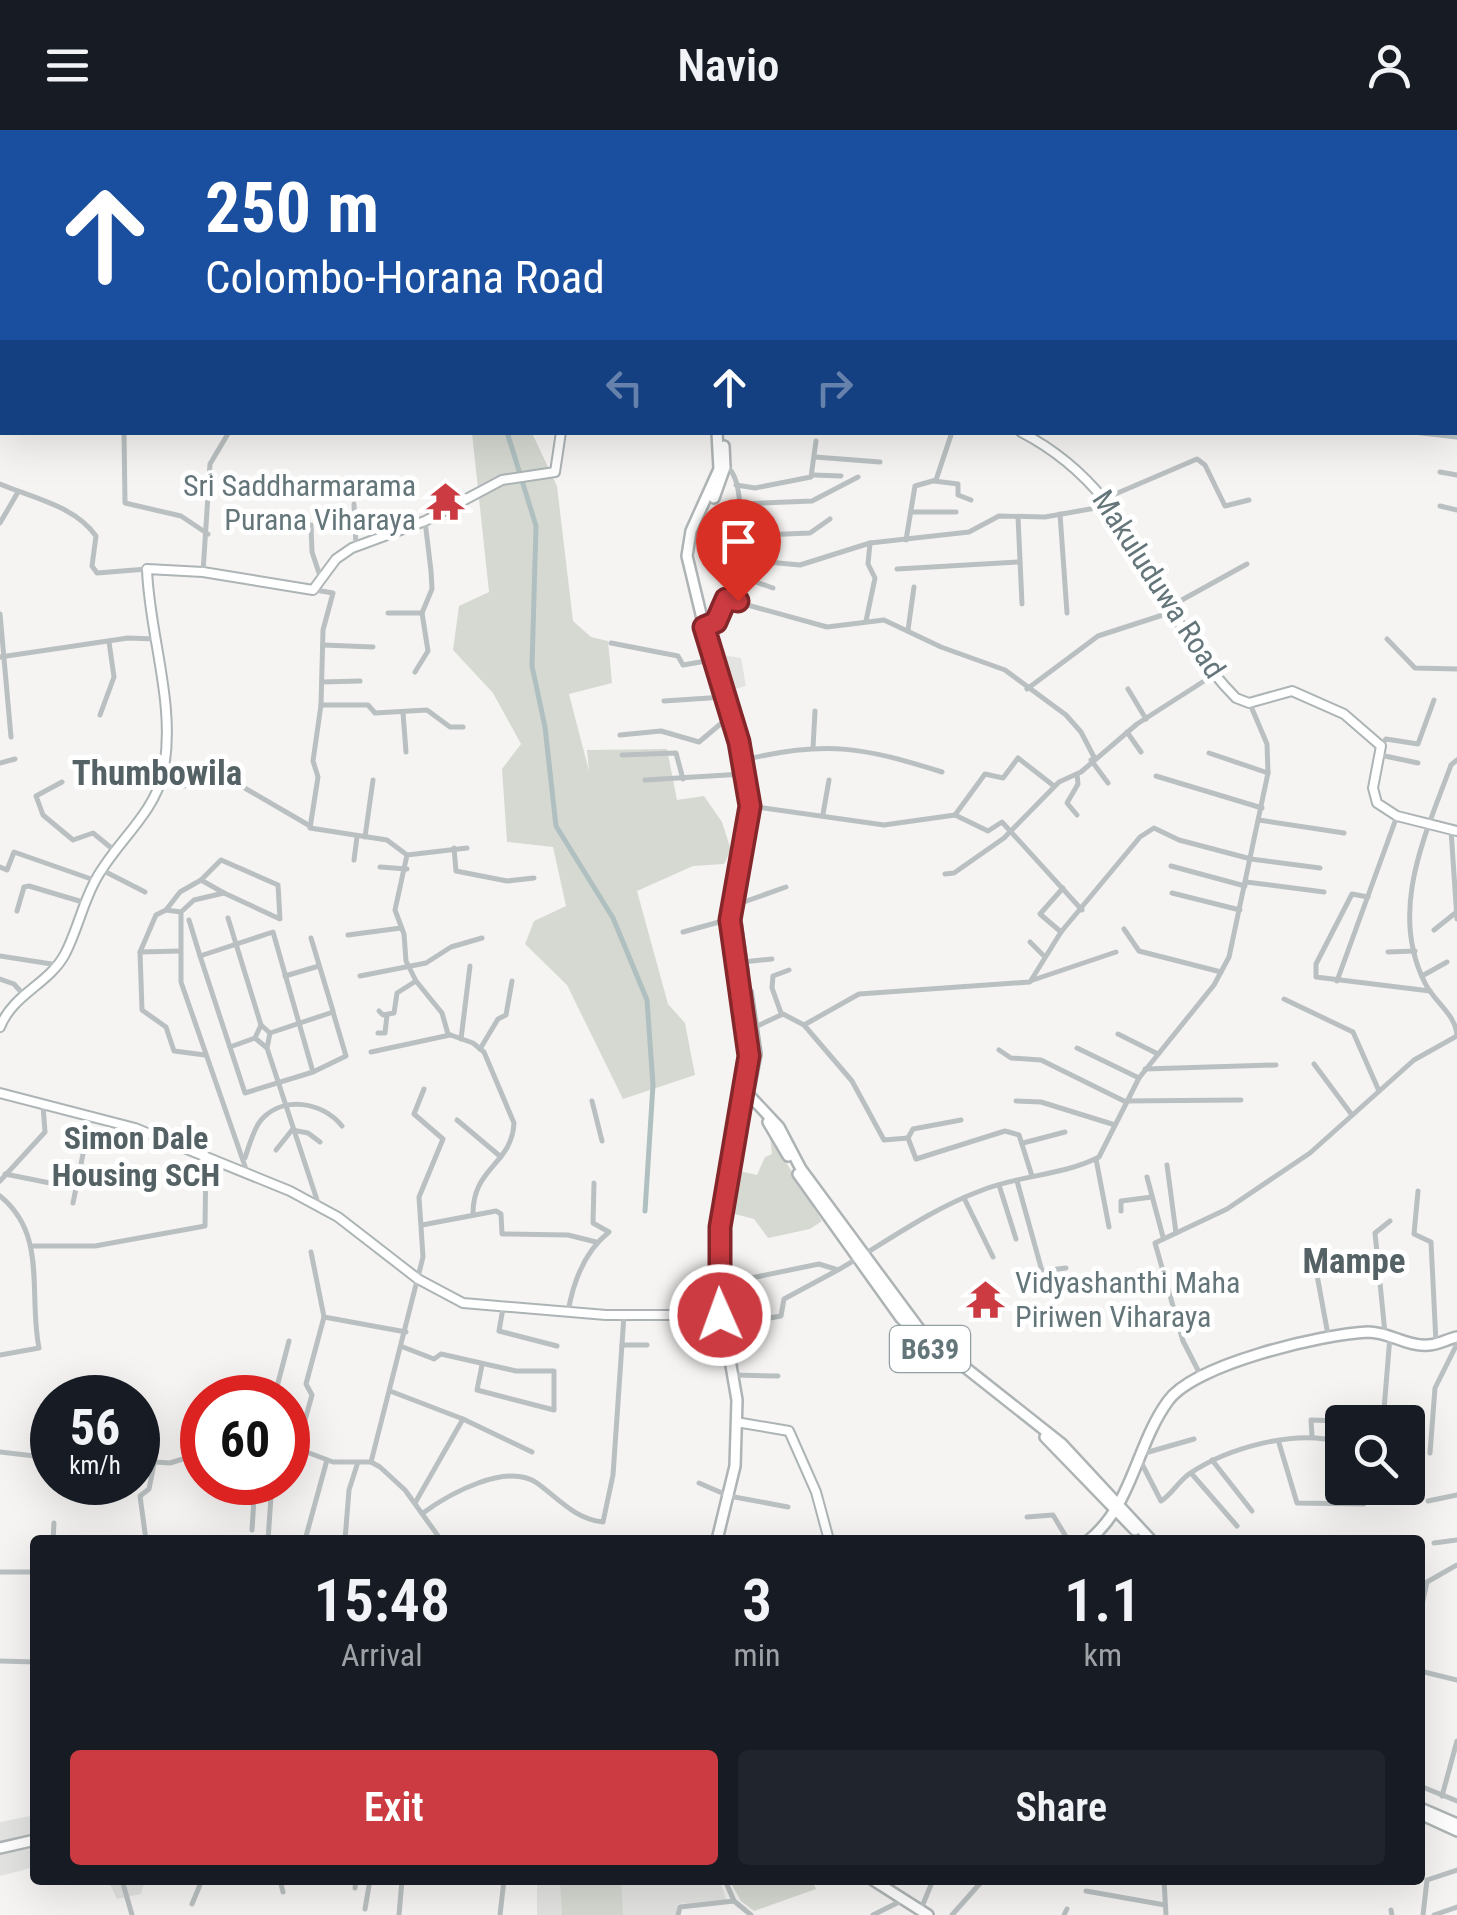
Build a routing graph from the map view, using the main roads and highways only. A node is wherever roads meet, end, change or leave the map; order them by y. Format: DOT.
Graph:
graph roads {
  1 [pos="720,435"];
  2 [pos="706,627"];
  3 [pos="752,806"];
  4 [pos="751,1029"];
  5 [pos="754,1073"];
  6 [pos="745,1096"];
  7 [pos="760,1104"];
  8 [pos="763,1116"];
  9 [pos="744,1119"];
  10 [pos="736,1142"];
  11 [pos="860,1256"];
  12 [pos="1457,1340"];
  13 [pos="1137,1468"];
  14 [pos="1094,1475"];
  15 [pos="1098,1489"];
  16 [pos="1116,1503"];
  17 [pos="1132,1526"];
  18 [pos="1101,1527"];
  19 [pos="718,1535"];
  20 [pos="1091,1535"];
  21 [pos="1143,1535"];
  22 [pos="1144,1535"];
  23 [pos="1145,1535"];
  24 [pos="1425,1813"];
  25 [pos="1457,1827"];
  26 [pos="30,1841"];
  27 [pos="0,1848"];
  28 [pos="880,1885"];
  29 [pos="924,1912"];
  1 -- 2 [label="main road"];
  2 -- 3 [label="main road"];
  2 -- 3 [label="main road"];
  3 -- 4 [label="main road"];
  3 -- 4 [label="main road"];
  4 -- 5 [label="main road"];
  4 -- 6 [label="main road"];
  5 -- 6 [label="main road"];
  5 -- 7 [label="main road"];
  6 -- 7 [label="main road, B639"];
  6 -- 8 [label="main road, B639"];
  6 -- 9 [label="main road"];
  6 -- 10 [label="main road"];
  7 -- 11 [label="main road, B639"];
  8 -- 9 [label="main road"];
  8 -- 11 [label="main road, B639"];
  9 -- 10 [label="main road"];
  10 -- 19 [label="main road"];
  11 -- 14 [label="main road, B639"];
  11 -- 15 [label="main road, B639"];
  12 -- 13 [label="main road"];
  13 -- 14 [label="main road"];
  13 -- 16 [label="main road"];
  13 -- 23 [label="main road"];
  14 -- 16 [label="main road, B639"];
  15 -- 16 [label="main road, B639"];
  15 -- 18 [label="main road"];
  16 -- 17 [label="main road, B639"];
  16 -- 18 [label="main road"];
  16 -- 22 [label="main road, B639"];
  17 -- 18 [label="main road"];
  17 -- 21 [label="main road, B639"];
  18 -- 20 [label="main road"];
  24 -- 25 [label="main road"];
  26 -- 27 [label="main road"];
  28 -- 29 [label="main road"];
}
